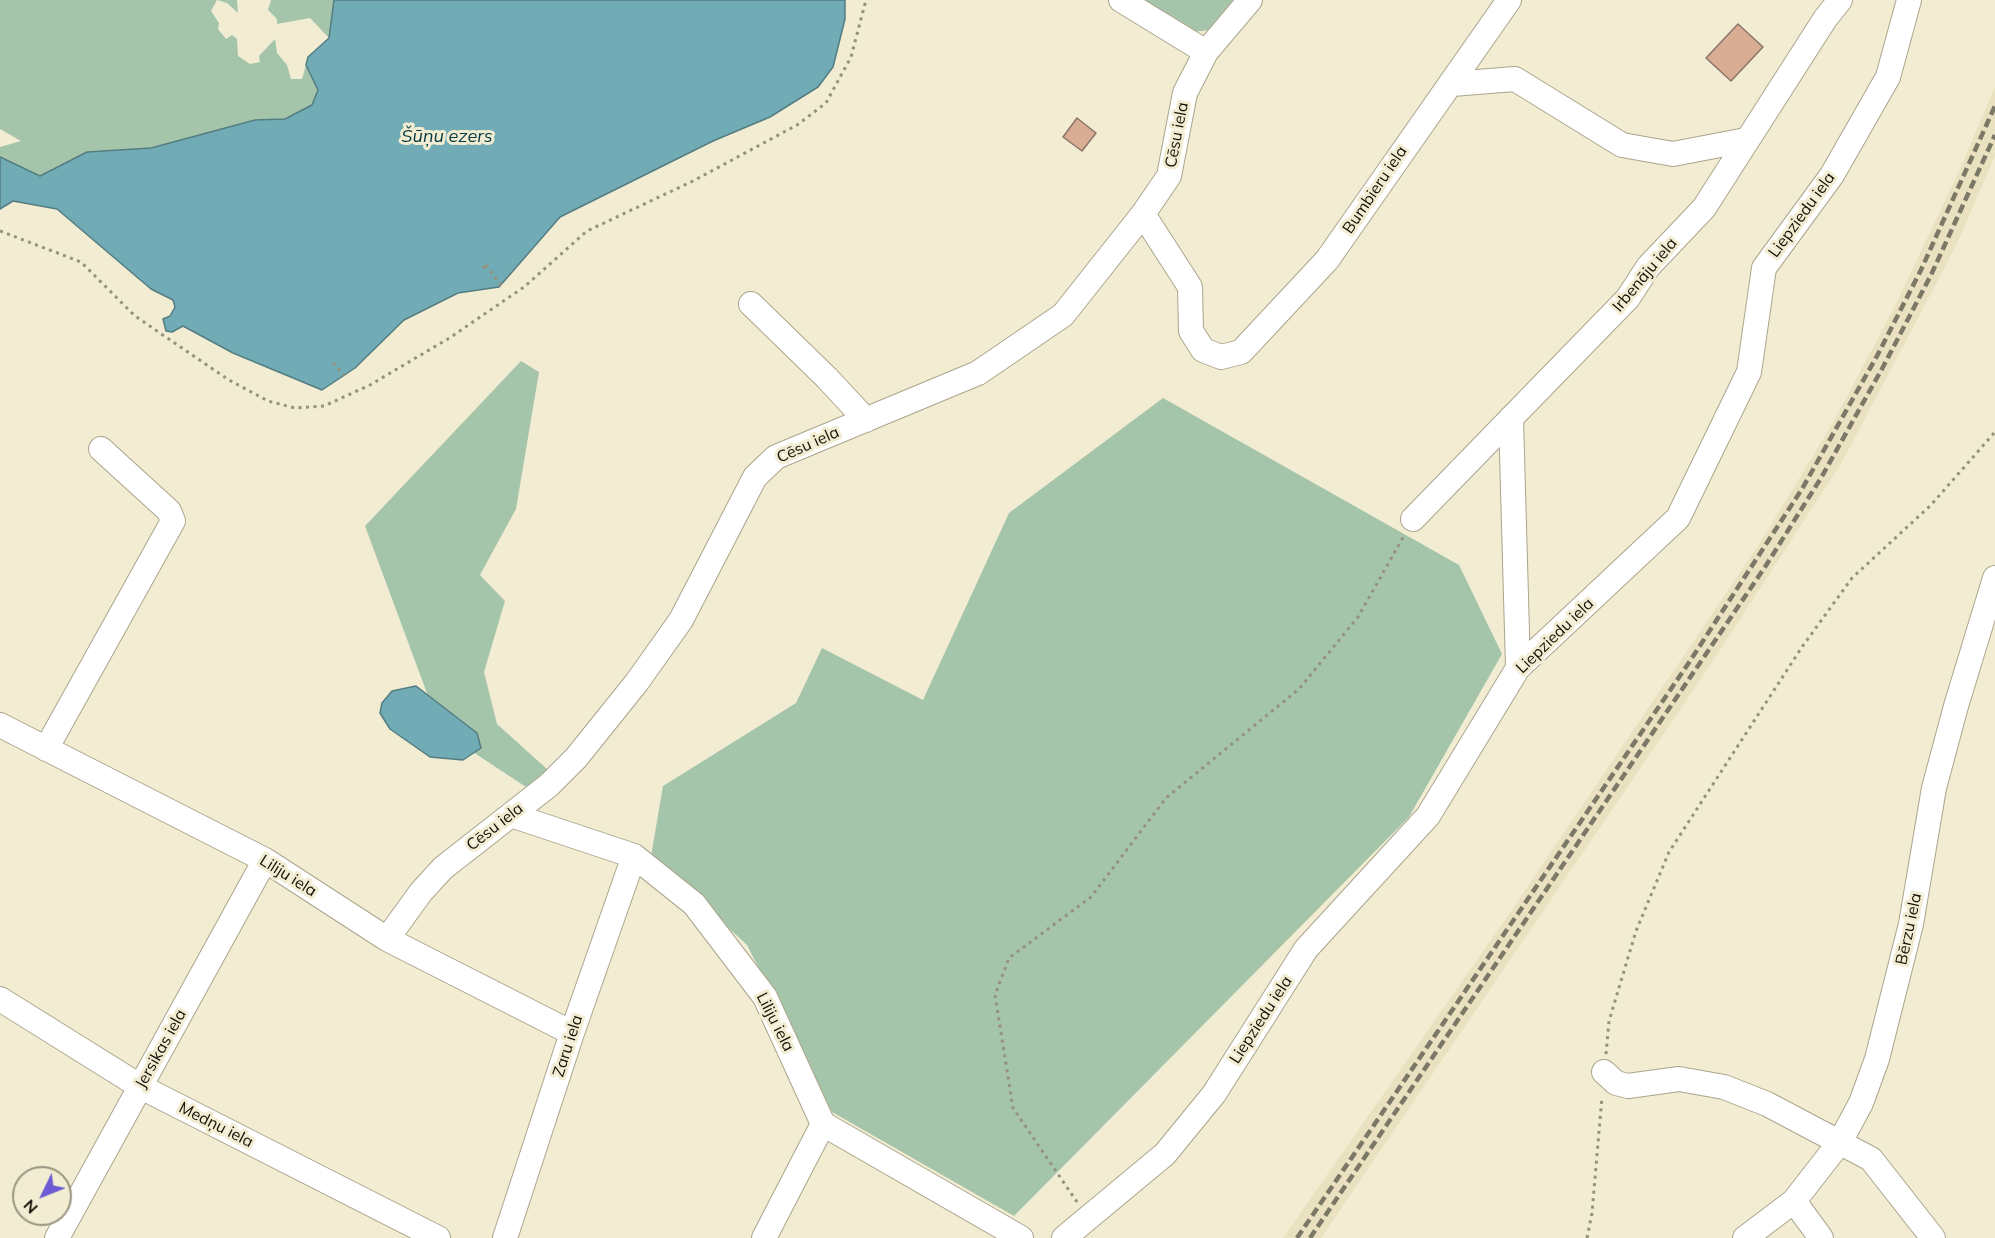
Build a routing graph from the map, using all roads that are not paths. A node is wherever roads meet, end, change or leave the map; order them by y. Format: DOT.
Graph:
graph roads {
  1 [pos="1121,0"];
  2 [pos="1250,0"];
  3 [pos="1509,0"];
  4 [pos="1840,0"];
  5 [pos="1909,0"];
  6 [pos="1206,52"];
  7 [pos="1452,84"];
  8 [pos="1746,140"];
  9 [pos="1143,214"];
  10 [pos="751,304"];
  11 [pos="1511,418"];
  12 [pos="866,420"];
  13 [pos="101,449"];
  14 [pos="1413,519"];
  15 [pos="1995,578"];
  16 [pos="1518,668"];
  17 [pos="0,725"];
  18 [pos="46,749"];
  19 [pos="511,815"];
  20 [pos="634,856"];
  21 [pos="265,860"];
  22 [pos="387,939"];
  23 [pos="0,999"];
  24 [pos="572,1033"];
  25 [pos="1604,1071"];
  26 [pos="141,1087"];
  27 [pos="823,1124"];
  28 [pos="1840,1142"];
  29 [pos="1794,1202"];
  30 [pos="57,1238"];
  31 [pos="438,1238"];
  32 [pos="505,1238"];
  33 [pos="764,1238"];
  34 [pos="1021,1238"];
  35 [pos="1064,1238"];
  36 [pos="1745,1238"];
  37 [pos="1821,1238"];
  38 [pos="1933,1238"];
  1 -- 6 [label="street"];
  2 -- 6 [label="street, Cēsu iela"];
  3 -- 7 [label="street, Bumbieru iela"];
  4 -- 8 [label="street, Irbenāju iela"];
  5 -- 16 [label="street, Liepziedu iela"];
  6 -- 9 [label="street, Cēsu iela"];
  7 -- 8 [label="street"];
  7 -- 9 [label="street, Bumbieru iela"];
  8 -- 11 [label="street, Irbenāju iela"];
  9 -- 12 [label="street, Cēsu iela"];
  10 -- 12 [label="street"];
  11 -- 14 [label="street, Irbenāju iela"];
  11 -- 16 [label="street"];
  12 -- 19 [label="street, Cēsu iela"];
  13 -- 18 [label="street"];
  15 -- 28 [label="street, Bērzu iela"];
  16 -- 35 [label="street, Liepziedu iela"];
  17 -- 18 [label="street, Liliju iela"];
  18 -- 21 [label="street, Liliju iela"];
  19 -- 20 [label="street, Liliju iela"];
  19 -- 22 [label="street, Cēsu iela"];
  20 -- 24 [label="street, Zaru iela"];
  20 -- 27 [label="street, Liliju iela"];
  21 -- 22 [label="street, Liliju iela"];
  21 -- 26 [label="street, Jersikas iela"];
  22 -- 24 [label="street, Liliju iela"];
  23 -- 26 [label="street, Medņu iela"];
  24 -- 32 [label="street, Zaru iela"];
  25 -- 28 [label="street"];
  26 -- 30 [label="street, Jersikas iela"];
  26 -- 31 [label="street, Medņu iela"];
  27 -- 33 [label="street"];
  27 -- 34 [label="street"];
  28 -- 29 [label="street, Bērzu iela"];
  28 -- 38 [label="street"];
  29 -- 36 [label="street, Bērzu iela"];
  29 -- 37 [label="street"];
}
